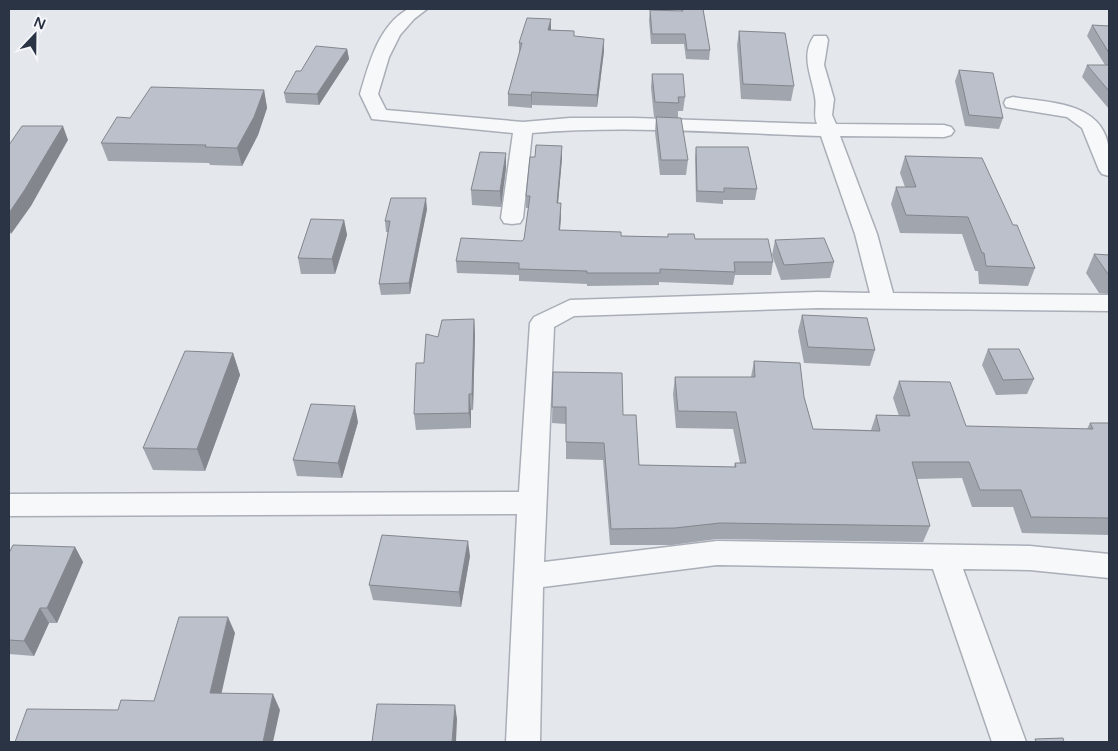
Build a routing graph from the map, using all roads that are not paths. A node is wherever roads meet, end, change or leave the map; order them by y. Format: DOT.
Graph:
graph roads {
  1 [pos="420,9"];
  2 [pos="820,40"];
  3 [pos="1013,103"];
  4 [pos="523,128"];
  5 [pos="827,130"];
  6 [pos="944,131"];
  7 [pos="1109,170"];
  8 [pos="512,218"];
  9 [pos="883,300"];
  10 [pos="1109,303"];
  11 [pos="532,502"];
  12 [pos="9,505"];
  13 [pos="944,557"];
  14 [pos="1109,566"];
  15 [pos="528,576"];
  16 [pos="523,742"];
  17 [pos="1009,742"];
  1 -- 4 [label="street"];
  2 -- 5 [label="street"];
  3 -- 7 [label="street"];
  4 -- 5 [label="street"];
  4 -- 8 [label="street"];
  5 -- 6 [label="street"];
  5 -- 9 [label="street"];
  9 -- 10 [label="street"];
  9 -- 11 [label="street"];
  11 -- 12 [label="street"];
  11 -- 15 [label="street"];
  13 -- 14 [label="street"];
  13 -- 15 [label="street"];
  13 -- 17 [label="street"];
  15 -- 16 [label="street"];
}
